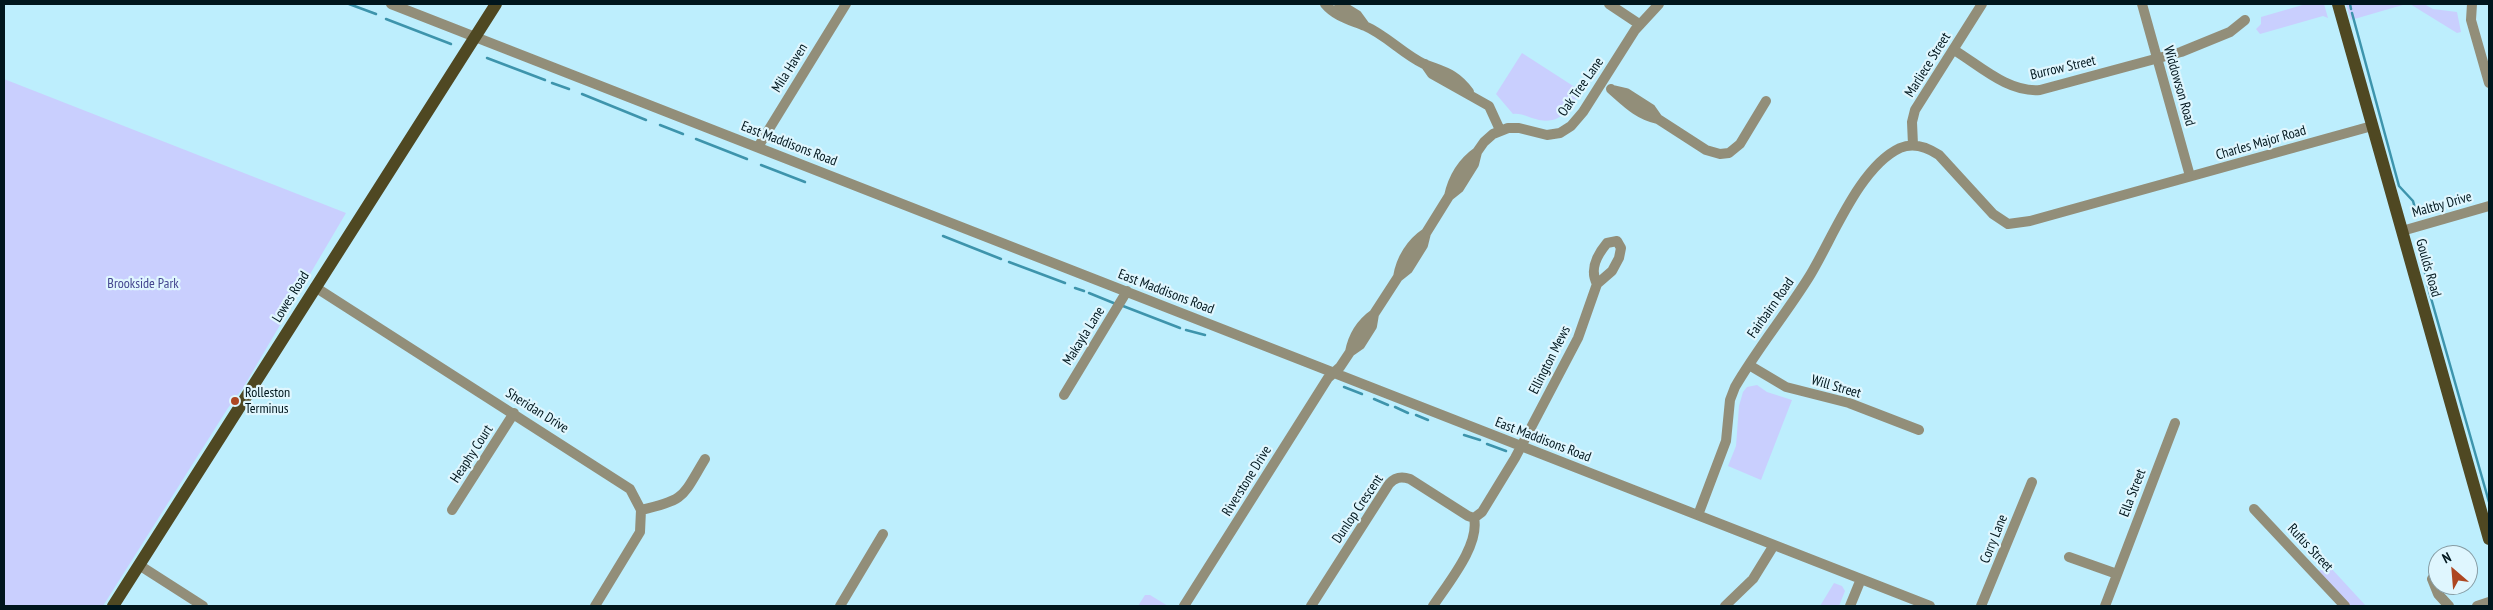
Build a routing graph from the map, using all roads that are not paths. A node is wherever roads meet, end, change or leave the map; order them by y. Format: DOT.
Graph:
graph roads {
  1 [pos="391,4"];
  2 [pos="496,4"];
  3 [pos="846,4"];
  4 [pos="1325,4"];
  5 [pos="1338,4"];
  6 [pos="1609,4"];
  7 [pos="1659,4"];
  8 [pos="1982,4"];
  9 [pos="2142,4"];
  10 [pos="2338,4"];
  11 [pos="2472,4"];
  12 [pos="2245,20"];
  13 [pos="1639,24"];
  14 [pos="1365,26"];
  15 [pos="475,36"];
  16 [pos="1954,50"];
  17 [pos="2157,58"];
  18 [pos="1601,83"];
  19 [pos="2489,84"];
  20 [pos="1766,101"];
  21 [pos="2372,126"];
  22 [pos="1500,130"];
  23 [pos="1913,145"];
  24 [pos="758,147"];
  25 [pos="2190,176"];
  26 [pos="2489,206"];
  27 [pos="2402,231"];
  28 [pos="1597,284"];
  29 [pos="315,287"];
  30 [pos="1127,292"];
  31 [pos="1749,365"];
  32 [pos="1334,372"];
  33 [pos="1064,394"];
  34 [pos="514,413"];
  35 [pos="2175,423"];
  36 [pos="1919,430"];
  37 [pos="1522,446"];
  38 [pos="705,459"];
  39 [pos="2032,482"];
  40 [pos="2254,509"];
  41 [pos="452,510"];
  42 [pos="641,510"];
  43 [pos="1698,515"];
  44 [pos="1474,518"];
  45 [pos="883,534"];
  46 [pos="2489,539"];
  47 [pos="1774,545"];
  48 [pos="2069,557"];
  49 [pos="139,565"];
  50 [pos="2117,574"];
  51 [pos="1861,579"];
  52 [pos="2439,595"];
  53 [pos="2489,602"];
  54 [pos="113,606"];
  55 [pos="203,606"];
  56 [pos="595,606"];
  57 [pos="840,606"];
  58 [pos="1184,606"];
  59 [pos="1311,606"];
  60 [pos="1433,606"];
  61 [pos="1725,606"];
  62 [pos="1850,606"];
  63 [pos="1930,606"];
  64 [pos="1981,606"];
  65 [pos="2105,606"];
  66 [pos="2344,606"];
  67 [pos="2449,606"];
  68 [pos="2477,606"];
  1 -- 15 [label="street, East Maddisons Road"];
  2 -- 15 [label="main road, Lowes Road"];
  3 -- 24 [label="street, Mila Haven"];
  4 -- 14 [label="street"];
  5 -- 14 [label="street"];
  6 -- 13 [label="street"];
  7 -- 13 [label="street, Oak Tree Lane"];
  8 -- 16 [label="street, Marliece Street"];
  9 -- 17 [label="street, Widdowson Road"];
  10 -- 21 [label="main road, Goulds Road"];
  11 -- 19 [label="street"];
  12 -- 17 [label="street, Burrow Street"];
  13 -- 18 [label="street, Oak Tree Lane"];
  14 -- 22 [label="street"];
  15 -- 24 [label="street, East Maddisons Road"];
  15 -- 29 [label="main road, Lowes Road"];
  16 -- 17 [label="street, Burrow Street"];
  16 -- 23 [label="street, Marliece Street"];
  17 -- 25 [label="street, Widdowson Road"];
  18 -- 20 [label="street"];
  18 -- 22 [label="street, Oak Tree Lane"];
  21 -- 25 [label="street, Charles Major Road"];
  21 -- 27 [label="main road, Goulds Road"];
  22 -- 32 [label="street"];
  23 -- 25 [label="street, Charles Major Road"];
  23 -- 31 [label="street, Fairbairn Road"];
  24 -- 30 [label="street, East Maddisons Road"];
  26 -- 27 [label="street, Maltby Drive"];
  27 -- 46 [label="main road, Goulds Road"];
  28 -- 37 [label="street, Ellington Mews"];
  29 -- 34 [label="street, Sheridan Drive"];
  29 -- 49 [label="main road, Lowes Road"];
  30 -- 32 [label="street, East Maddisons Road"];
  30 -- 33 [label="street, Makayla Lane"];
  31 -- 36 [label="street, Will Street"];
  31 -- 43 [label="street, Fairbairn Road"];
  32 -- 37 [label="street, East Maddisons Road"];
  32 -- 58 [label="street, Riverstone Drive"];
  34 -- 41 [label="street, Heaphy Court"];
  34 -- 42 [label="street, Sheridan Drive"];
  35 -- 50 [label="street, Ella Street"];
  37 -- 43 [label="street, East Maddisons Road"];
  37 -- 44 [label="street, Ellington Mews"];
  38 -- 42 [label="street"];
  39 -- 64 [label="street, Corry Lane"];
  40 -- 66 [label="street, Rufus Street"];
  42 -- 56 [label="street"];
  43 -- 47 [label="street, East Maddisons Road"];
  44 -- 59 [label="street, Dunlop Crescent"];
  44 -- 60 [label="street"];
  45 -- 57 [label="street"];
  47 -- 51 [label="street, East Maddisons Road"];
  47 -- 61 [label="street"];
  48 -- 50 [label="street"];
  49 -- 54 [label="main road, Lowes Road"];
  49 -- 55 [label="street"];
  50 -- 65 [label="street, Ella Street"];
  51 -- 62 [label="street"];
  51 -- 63 [label="street, East Maddisons Road"];
  52 -- 67 [label="street"];
  53 -- 68 [label="street"];
}
